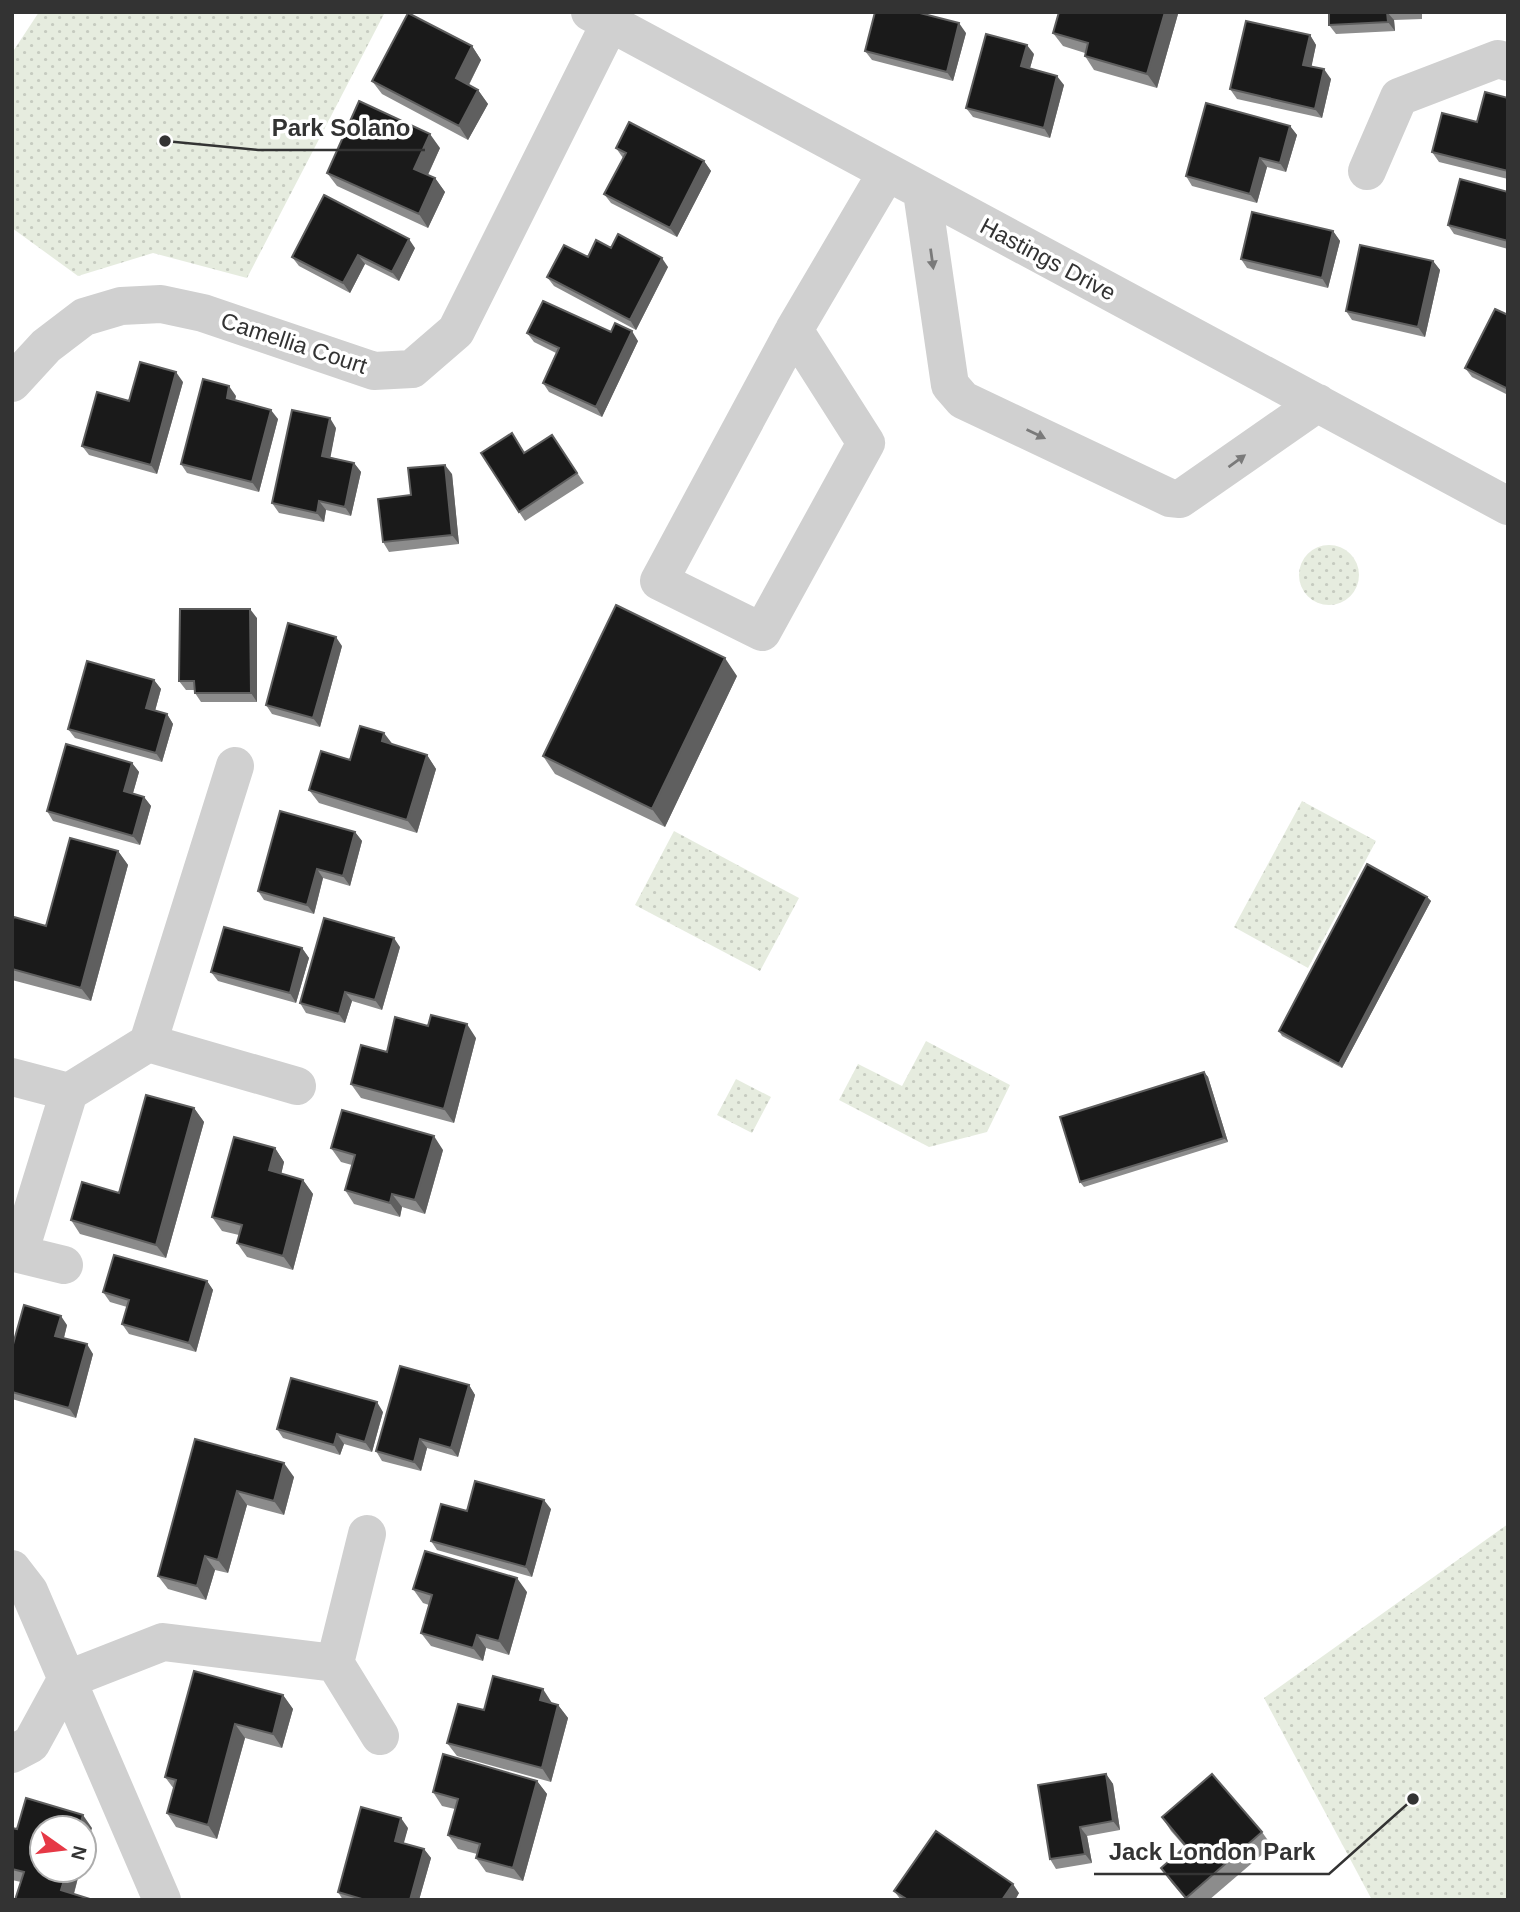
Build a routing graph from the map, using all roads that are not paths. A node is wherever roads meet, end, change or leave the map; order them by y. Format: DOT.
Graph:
graph roads {
  1 [pos="600,18"];
  2 [pos="1508,62"];
  3 [pos="887,172"];
  4 [pos="1367,172"];
  5 [pos="922,192"];
  6 [pos="794,330"];
  7 [pos="12,383"];
  8 [pos="1318,403"];
  9 [pos="1508,506"];
  10 [pos="235,766"];
  11 [pos="148,1043"];
  12 [pos="12,1077"];
  13 [pos="297,1086"];
  14 [pos="69,1093"];
  15 [pos="64,1265"];
  16 [pos="367,1534"];
  17 [pos="12,1569"];
  18 [pos="335,1663"];
  19 [pos="66,1680"];
  20 [pos="380,1736"];
  21 [pos="12,1754"];
  22 [pos="162,1900"];
  1 -- 3 [label="street, Hastings Drive"];
  1 -- 7 [label="street, Camellia Court"];
  2 -- 4 [label="street"];
  3 -- 5 [label="street, Hastings Drive"];
  3 -- 6 [label="street"];
  5 -- 8 [label="street, Hastings Drive"];
  5 -- 8 [label="street, one-way"];
  6 -- 6 [label="street"];
  8 -- 9 [label="street, Hastings Drive"];
  10 -- 11 [label="street"];
  11 -- 13 [label="street"];
  11 -- 14 [label="street"];
  12 -- 14 [label="street"];
  14 -- 15 [label="street"];
  16 -- 18 [label="street"];
  17 -- 19 [label="street"];
  18 -- 19 [label="street"];
  18 -- 20 [label="street"];
  19 -- 21 [label="street"];
  19 -- 22 [label="street"];
}
